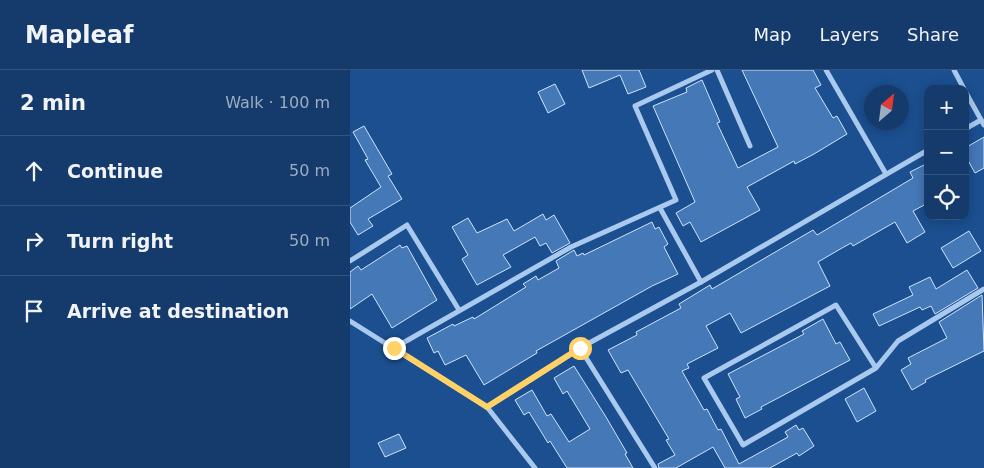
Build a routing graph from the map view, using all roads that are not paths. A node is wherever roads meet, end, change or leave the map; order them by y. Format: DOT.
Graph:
graph roads {
  1 [pos="712,70"];
  2 [pos="717,70"];
  3 [pos="826,70"];
  4 [pos="954,70"];
  5 [pos="962,85"];
  6 [pos="969,97"];
  7 [pos="983,122"];
  8 [pos="969,127"];
  9 [pos="750,146"];
  10 [pos="924,152"];
  11 [pos="886,174"];
  12 [pos="660,208"];
  13 [pos="350,261"];
  14 [pos="701,282"];
  15 [pos="984,289"];
  16 [pos="459,310"];
  17 [pos="350,321"];
  18 [pos="394,348"];
  19 [pos="580,348"];
  20 [pos="876,368"];
  21 [pos="487,407"];
  22 [pos="535,468"];
  23 [pos="654,468"];
  1 -- 12 [label="street"];
  2 -- 9 [label="street"];
  3 -- 11 [label="street"];
  4 -- 5 [label="street"];
  6 -- 7 [label="street"];
  7 -- 8 [label="street"];
  10 -- 11 [label="street"];
  11 -- 14 [label="street"];
  12 -- 14 [label="street"];
  12 -- 16 [label="street"];
  13 -- 16 [label="street"];
  14 -- 19 [label="street"];
  15 -- 20 [label="street"];
  16 -- 18 [label="street"];
  17 -- 18 [label="street"];
  18 -- 21 [label="street"];
  19 -- 21 [label="street"];
  19 -- 23 [label="street"];
  20 -- 20 [label="street"];
  21 -- 22 [label="street"];
}
